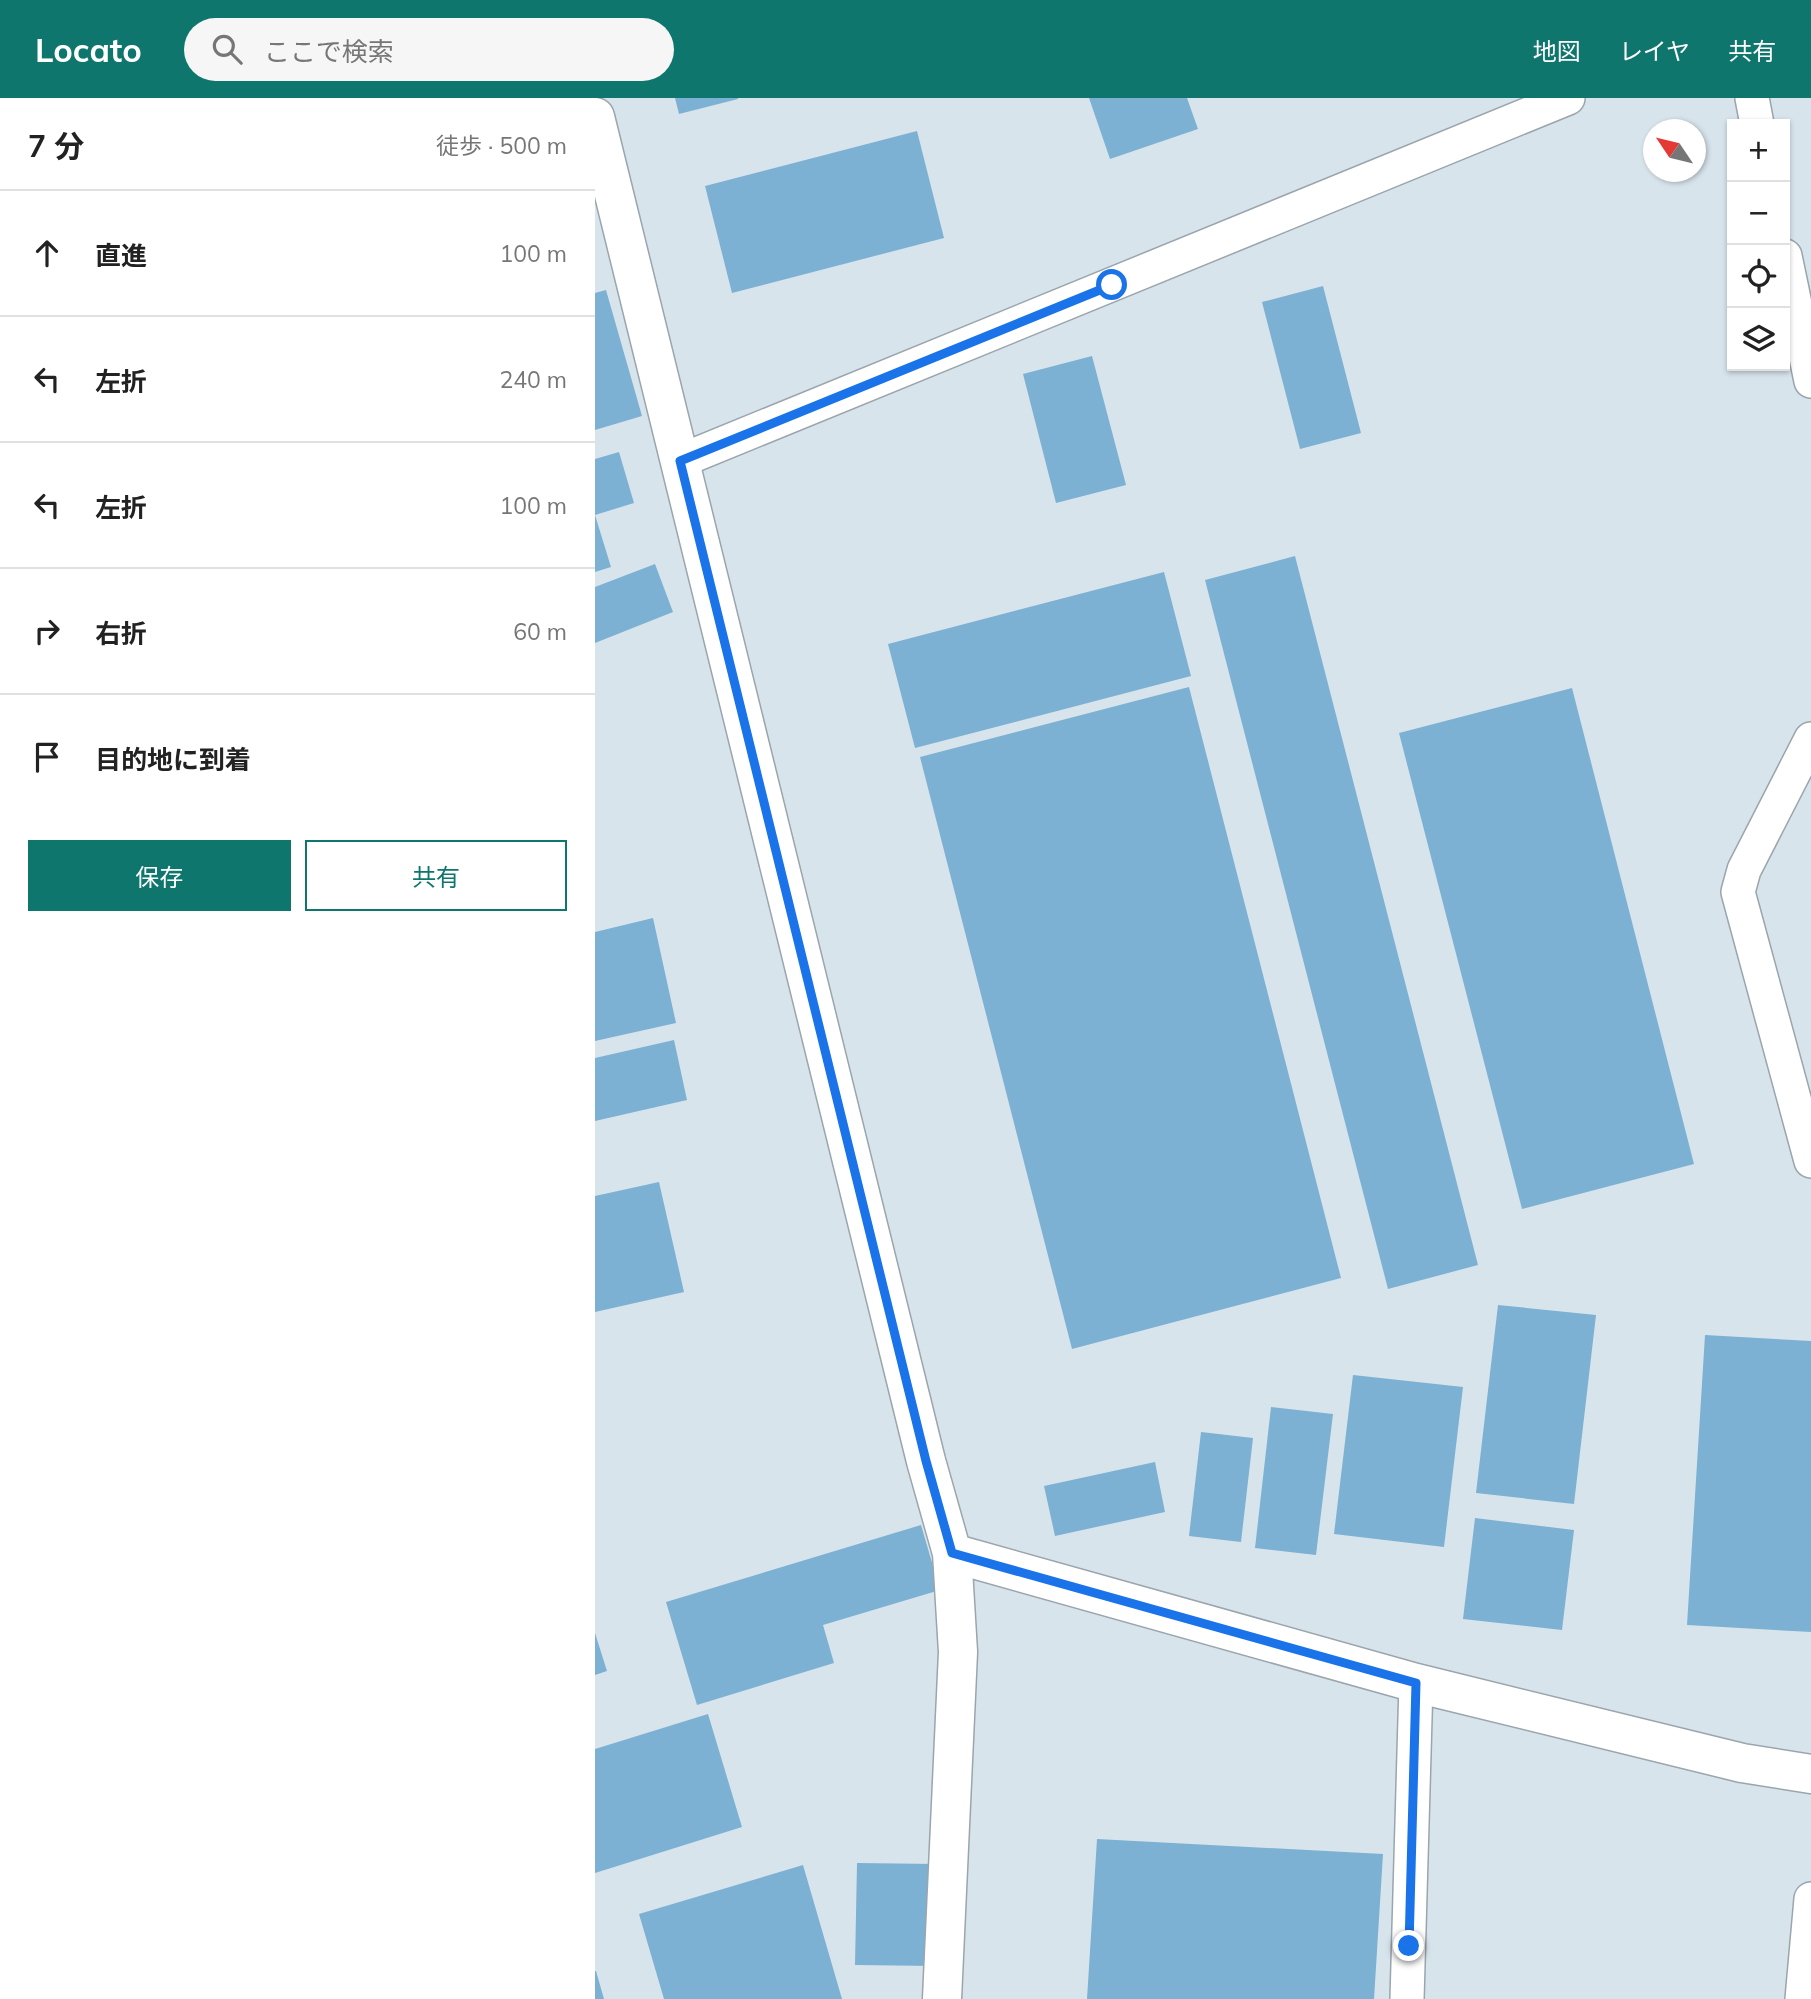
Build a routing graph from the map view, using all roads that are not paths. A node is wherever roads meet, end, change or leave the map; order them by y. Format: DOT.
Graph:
graph roads {
  1 [pos="1568,98"];
  2 [pos="1752,98"];
  3 [pos="595,117"];
  4 [pos="1756,119"];
  5 [pos="1790,280"];
  6 [pos="1811,381"];
  7 [pos="680,461"];
  8 [pos="1811,739"];
  9 [pos="1811,1161"];
  10 [pos="952,1553"];
  11 [pos="1416,1683"];
  12 [pos="1811,1774"];
  13 [pos="1811,1899"];
  14 [pos="941,1999"];
  15 [pos="1408,1999"];
  16 [pos="1802,1999"];
  1 -- 7 [label="street"];
  2 -- 4 [label="street"];
  3 -- 7 [label="street"];
  5 -- 6 [label="street"];
  7 -- 10 [label="street"];
  8 -- 9 [label="street"];
  10 -- 11 [label="street"];
  10 -- 14 [label="street"];
  11 -- 12 [label="street"];
  11 -- 15 [label="street"];
  13 -- 16 [label="street"];
}
